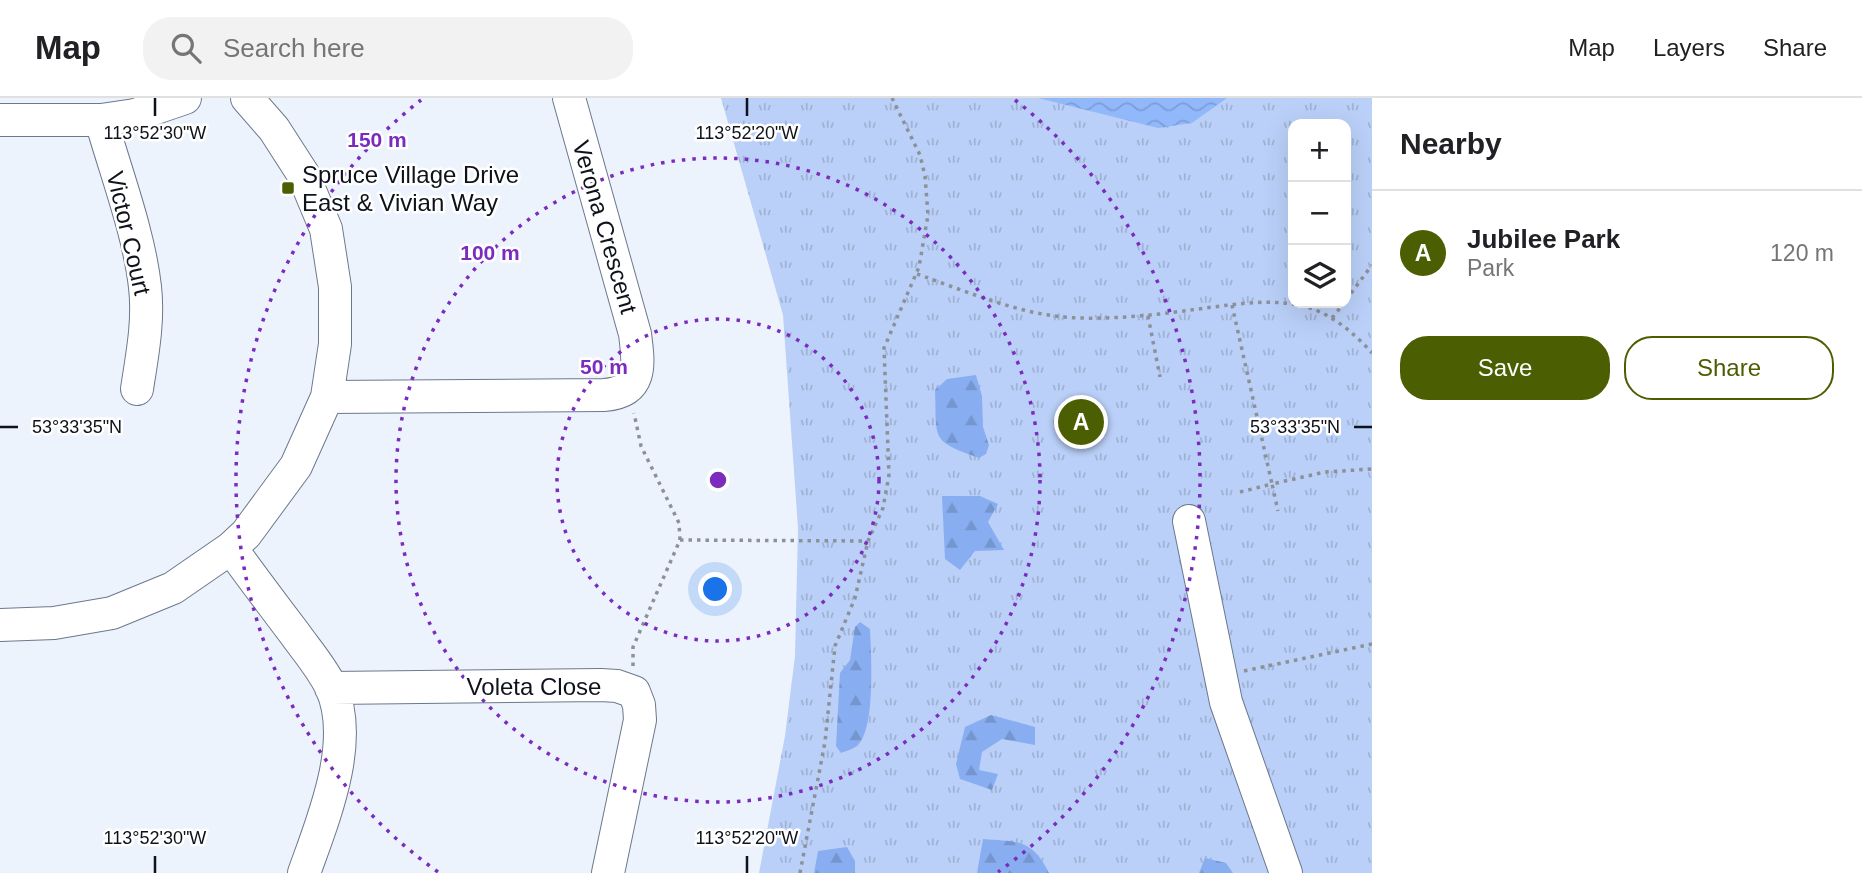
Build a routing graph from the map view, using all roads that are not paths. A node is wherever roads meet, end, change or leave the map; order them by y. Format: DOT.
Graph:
graph roads {
  1 [pos="186,98"];
  2 [pos="247,98"];
  3 [pos="569,98"];
  4 [pos="101,120"];
  5 [pos="0,121"];
  6 [pos="137,389"];
  7 [pos="327,397"];
  8 [pos="1189,521"];
  9 [pos="231,548"];
  10 [pos="0,625"];
  11 [pos="331,688"];
  12 [pos="304,873"];
  13 [pos="608,873"];
  14 [pos="1286,873"];
  1 -- 4 [label="street"];
  2 -- 7 [label="street"];
  3 -- 7 [label="street, Verona Crescent"];
  4 -- 5 [label="street"];
  4 -- 6 [label="street, Victor Court"];
  7 -- 9 [label="street"];
  8 -- 14 [label="street"];
  9 -- 10 [label="street"];
  9 -- 11 [label="street"];
  11 -- 12 [label="street"];
  11 -- 13 [label="street, Voleta Close"];
}
